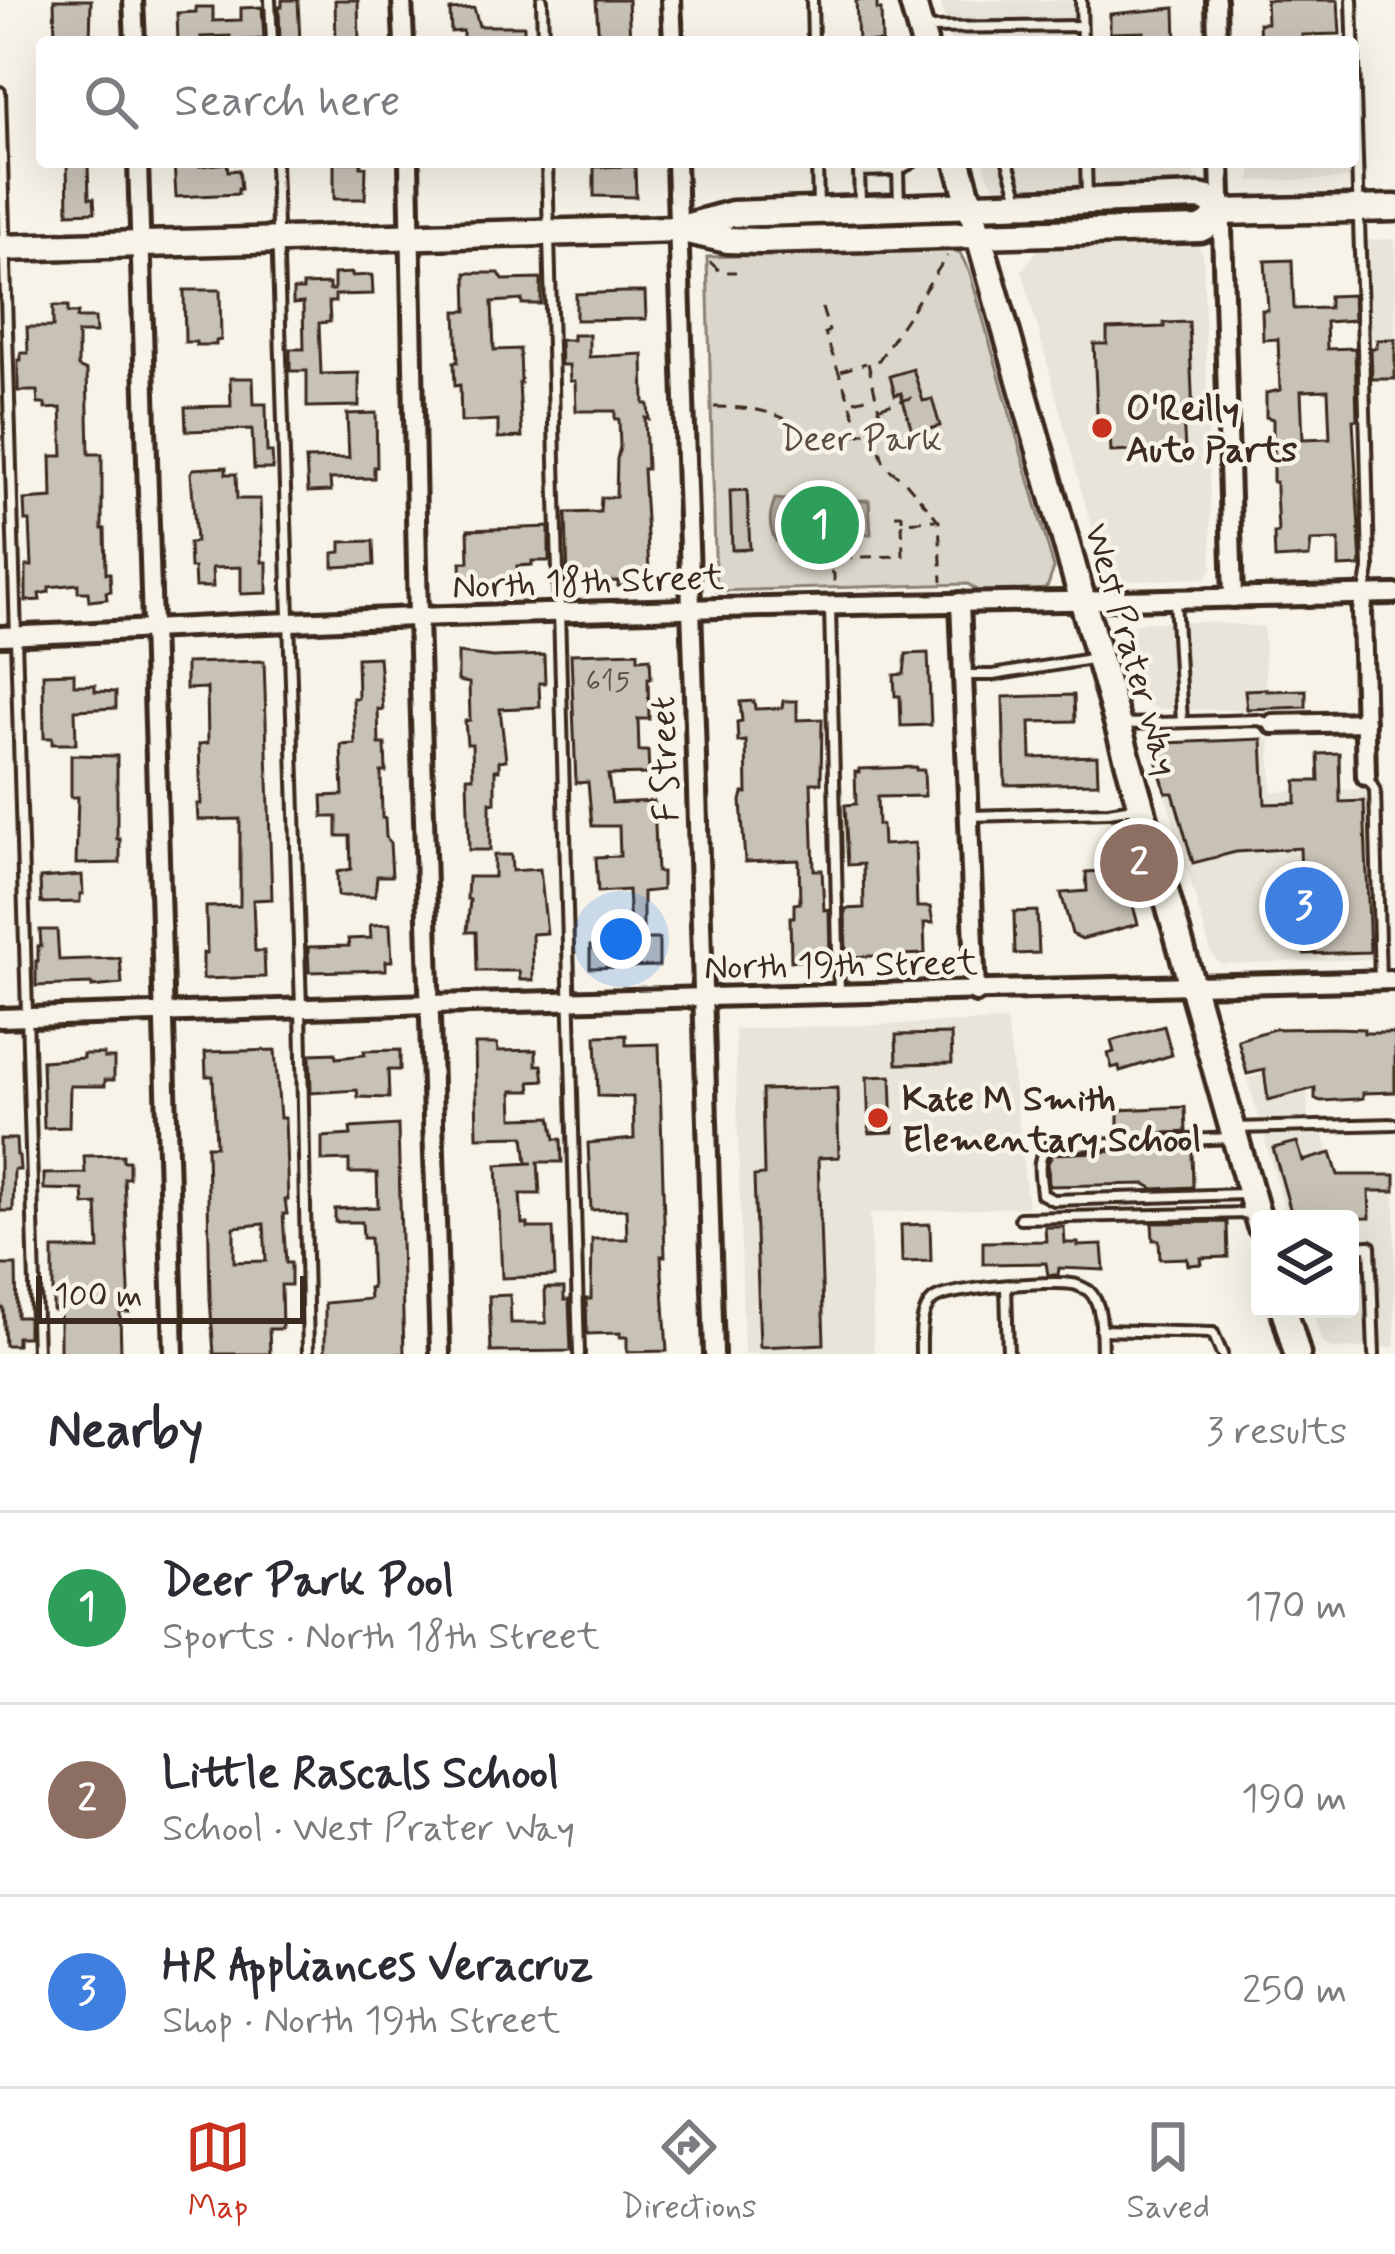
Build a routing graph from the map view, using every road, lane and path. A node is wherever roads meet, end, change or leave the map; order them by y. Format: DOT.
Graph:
graph roads {
  1 [pos="133,0"];
  2 [pos="270,0"];
  3 [pos="402,0"];
  4 [pos="542,0"];
  5 [pos="671,0"];
  6 [pos="812,0"];
  7 [pos="912,0"];
  8 [pos="1081,0"];
  9 [pos="1216,0"];
  10 [pos="1352,0"];
  11 [pos="1082,26"];
  12 [pos="922,35"];
  13 [pos="135,36"];
  14 [pos="272,36"];
  15 [pos="404,36"];
  16 [pos="543,36"];
  17 [pos="673,36"];
  18 [pos="813,36"];
  19 [pos="1082,36"];
  20 [pos="1217,36"];
  21 [pos="1353,36"];
  22 [pos="0,92"];
  23 [pos="138,168"];
  24 [pos="275,168"];
  25 [pos="409,168"];
  26 [pos="547,168"];
  27 [pos="676,168"];
  28 [pos="817,168"];
  29 [pos="902,168"];
  30 [pos="960,168"];
  31 [pos="1010,168"];
  32 [pos="1086,168"];
  33 [pos="1220,168"];
  34 [pos="1358,168"];
  35 [pos="898,170"];
  36 [pos="1087,200"];
  37 [pos="1020,202"];
  38 [pos="969,203"];
  39 [pos="899,206"];
  40 [pos="860,208"];
  41 [pos="1395,208"];
  42 [pos="1359,209"];
  43 [pos="818,210"];
  44 [pos="1221,212"];
  45 [pos="678,229"];
  46 [pos="548,233"];
  47 [pos="977,235"];
  48 [pos="412,237"];
  49 [pos="278,241"];
  50 [pos="141,246"];
  51 [pos="2,248"];
  52 [pos="948,255"];
  53 [pos="710,262"];
  54 [pos="736,272"];
  55 [pos="822,308"];
  56 [pos="868,363"];
  57 [pos="838,372"];
  58 [pos="875,395"];
  59 [pos="921,395"];
  60 [pos="851,402"];
  61 [pos="714,406"];
  62 [pos="878,407"];
  63 [pos="873,430"];
  64 [pos="860,434"];
  65 [pos="895,515"];
  66 [pos="938,520"];
  67 [pos="902,522"];
  68 [pos="942,582"];
  69 [pos="835,585"];
  70 [pos="1395,594"];
  71 [pos="1364,595"];
  72 [pos="1233,598"];
  73 [pos="1174,600"];
  74 [pos="960,602"];
  75 [pos="1083,603"];
  76 [pos="830,606"];
  77 [pos="689,610"];
  78 [pos="557,614"];
  79 [pos="418,618"];
  80 [pos="288,622"];
  81 [pos="152,631"];
  82 [pos="8,635"];
  83 [pos="1098,657"];
  84 [pos="963,675"];
  85 [pos="1182,722"];
  86 [pos="1365,722"];
  87 [pos="1117,724"];
  88 [pos="1273,724"];
  89 [pos="1366,776"];
  90 [pos="1141,806"];
  91 [pos="969,816"];
  92 [pos="1388,981"];
  93 [pos="1192,986"];
  94 [pos="976,993"];
  95 [pos="839,996"];
  96 [pos="706,999"];
  97 [pos="569,1002"];
  98 [pos="430,1004"];
  99 [pos="301,1008"];
  100 [pos="163,1012"];
  101 [pos="28,1017"];
  102 [pos="0,1018"];
  103 [pos="1395,1124"];
  104 [pos="1234,1133"];
  105 [pos="1256,1210"];
  106 [pos="1251,1211"];
  107 [pos="1251,1211"];
  108 [pos="1020,1218"];
  109 [pos="1359,1247"];
  110 [pos="1006,1287"];
  111 [pos="1287,1318"];
  112 [pos="1101,1330"];
  113 [pos="37,1354"];
  114 [pos="174,1354"];
  115 [pos="308,1354"];
  116 [pos="440,1354"];
  117 [pos="579,1354"];
  118 [pos="714,1354"];
  119 [pos="921,1354"];
  120 [pos="1008,1354"];
  121 [pos="1102,1354"];
  122 [pos="1222,1354"];
  123 [pos="1297,1354"];
  124 [pos="1374,1354"];
  1 -- 13 [label="street"];
  2 -- 14 [label="lane"];
  3 -- 15 [label="street"];
  4 -- 16 [label="lane"];
  5 -- 17 [label="street"];
  6 -- 18 [label="lane"];
  7 -- 12 [label="main road"];
  8 -- 11 [label="lane"];
  9 -- 20 [label="street"];
  10 -- 21 [label="lane"];
  11 -- 12 [label="lane"];
  11 -- 19 [label="lane"];
  22 -- 51 [label="lane"];
  23 -- 50 [label="street"];
  24 -- 49 [label="lane"];
  25 -- 48 [label="street"];
  26 -- 46 [label="lane"];
  27 -- 45 [label="street, F Street"];
  28 -- 43 [label="lane"];
  29 -- 35 [label="lane"];
  30 -- 38 [label="main road, West Prater Way"];
  31 -- 37 [label="lane"];
  32 -- 36 [label="lane"];
  33 -- 44 [label="street"];
  34 -- 42 [label="lane"];
  35 -- 39 [label="lane"];
  35 -- 40 [label="lane"];
  36 -- 37 [label="main road"];
  36 -- 44 [label="main road"];
  37 -- 38 [label="main road"];
  38 -- 39 [label="main road"];
  38 -- 47 [label="main road, West Prater Way"];
  39 -- 40 [label="main road"];
  40 -- 43 [label="main road"];
  41 -- 42 [label="main road"];
  42 -- 44 [label="main road"];
  42 -- 71 [label="lane"];
  43 -- 45 [label="main road"];
  44 -- 47 [label="main road"];
  44 -- 72 [label="street"];
  45 -- 46 [label="main road"];
  45 -- 47 [label="main road"];
  45 -- 77 [label="street, F Street"];
  46 -- 48 [label="main road"];
  46 -- 78 [label="lane"];
  47 -- 75 [label="main road, West Prater Way"];
  48 -- 49 [label="main road"];
  48 -- 79 [label="street"];
  49 -- 50 [label="main road"];
  49 -- 80 [label="lane"];
  50 -- 51 [label="main road"];
  50 -- 81 [label="street"];
  51 -- 82 [label="lane"];
  52 -- 56 [label="path"];
  53 -- 54 [label="path"];
  55 -- 57 [label="path"];
  56 -- 57 [label="path"];
  56 -- 58 [label="path"];
  57 -- 60 [label="path"];
  58 -- 60 [label="path"];
  58 -- 62 [label="path"];
  59 -- 62 [label="path"];
  60 -- 64 [label="path"];
  61 -- 64 [label="path"];
  62 -- 63 [label="path"];
  63 -- 64 [label="path"];
  63 -- 66 [label="path"];
  65 -- 67 [label="path"];
  66 -- 67 [label="path"];
  66 -- 68 [label="path"];
  67 -- 69 [label="path"];
  70 -- 71 [label="street, North 18th Street"];
  71 -- 72 [label="street, North 18th Street"];
  71 -- 86 [label="street"];
  72 -- 73 [label="street, North 18th Street"];
  73 -- 75 [label="street, North 18th Street"];
  73 -- 85 [label="lane"];
  74 -- 75 [label="street, North 18th Street"];
  74 -- 76 [label="street, North 18th Street"];
  74 -- 84 [label="street"];
  75 -- 83 [label="main road, West Prater Way"];
  76 -- 77 [label="street, North 18th Street"];
  76 -- 95 [label="lane"];
  77 -- 78 [label="street, North 18th Street"];
  77 -- 96 [label="street, F Street"];
  78 -- 79 [label="street, North 18th Street"];
  78 -- 97 [label="lane"];
  79 -- 80 [label="street, North 18th Street"];
  79 -- 98 [label="street"];
  80 -- 81 [label="street, North 18th Street"];
  80 -- 99 [label="lane"];
  81 -- 82 [label="street, North 18th Street"];
  81 -- 100 [label="street"];
  82 -- 101 [label="lane"];
  83 -- 84 [label="lane"];
  83 -- 87 [label="main road, West Prater Way"];
  84 -- 91 [label="street"];
  85 -- 87 [label="lane"];
  85 -- 88 [label="lane"];
  86 -- 88 [label="street"];
  86 -- 89 [label="street"];
  87 -- 90 [label="main road, West Prater Way"];
  89 -- 92 [label="lane"];
  90 -- 91 [label="lane"];
  90 -- 93 [label="main road, West Prater Way"];
  91 -- 94 [label="street"];
  92 -- 93 [label="street, North 19th Street"];
  93 -- 94 [label="street, North 19th Street"];
  93 -- 104 [label="main road, West Prater Way"];
  94 -- 95 [label="street, North 19th Street"];
  95 -- 96 [label="street, North 19th Street"];
  96 -- 97 [label="street, North 19th Street"];
  96 -- 118 [label="street, F Street"];
  97 -- 98 [label="street, North 19th Street"];
  97 -- 117 [label="lane"];
  98 -- 99 [label="street, North 19th Street"];
  98 -- 116 [label="street"];
  99 -- 100 [label="street, North 19th Street"];
  99 -- 115 [label="lane"];
  100 -- 101 [label="street, North 19th Street"];
  100 -- 114 [label="street"];
  101 -- 102 [label="street, North 19th Street"];
  101 -- 113 [label="lane"];
  103 -- 104 [label="lane"];
  104 -- 105 [label="main road, West Prater Way"];
  104 -- 106 [label="lane"];
  107 -- 108 [label="lane"];
  109 -- 124 [label="lane"];
  110 -- 112 [label="lane"];
  110 -- 119 [label="lane"];
  110 -- 120 [label="lane"];
  111 -- 123 [label="main road"];
  112 -- 121 [label="lane"];
  112 -- 122 [label="lane"];
}
